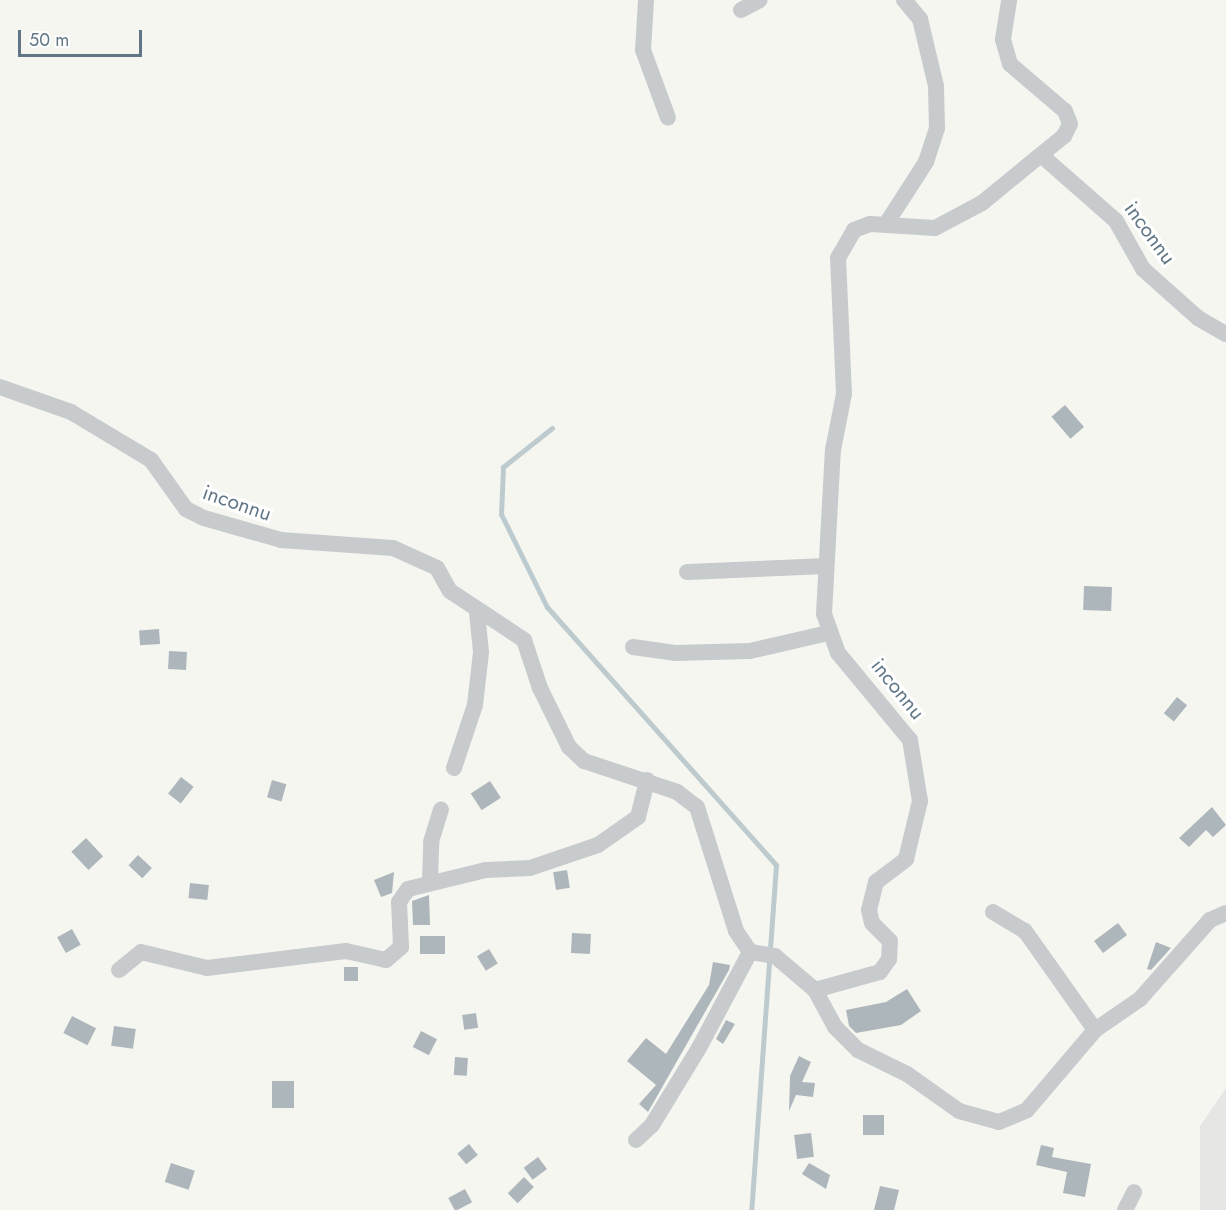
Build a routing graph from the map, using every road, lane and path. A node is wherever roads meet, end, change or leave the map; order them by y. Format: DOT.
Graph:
graph roads {
  1 [pos="646,0"];
  2 [pos="760,0"];
  3 [pos="904,0"];
  4 [pos="1009,0"];
  5 [pos="741,10"];
  6 [pos="668,118"];
  7 [pos="1041,155"];
  8 [pos="886,224"];
  9 [pos="1226,334"];
  10 [pos="0,387"];
  11 [pos="826,566"];
  12 [pos="687,572"];
  13 [pos="477,612"];
  14 [pos="828,633"];
  15 [pos="633,647"];
  16 [pos="454,768"];
  17 [pos="647,780"];
  18 [pos="441,809"];
  19 [pos="430,880"];
  20 [pos="993,912"];
  21 [pos="1226,913"];
  22 [pos="752,953"];
  23 [pos="119,970"];
  24 [pos="815,990"];
  25 [pos="1095,1030"];
  26 [pos="636,1140"];
  27 [pos="1134,1192"];
  28 [pos="1125,1210"];
  1 -- 6 [label="street"];
  2 -- 5 [label="street"];
  3 -- 8 [label="street"];
  4 -- 7 [label="street"];
  7 -- 8 [label="street"];
  7 -- 9 [label="street, inconnu"];
  8 -- 11 [label="street"];
  10 -- 13 [label="street, inconnu"];
  11 -- 12 [label="street"];
  11 -- 14 [label="street"];
  13 -- 16 [label="street"];
  13 -- 17 [label="street, inconnu"];
  14 -- 15 [label="street"];
  14 -- 24 [label="street, inconnu"];
  17 -- 19 [label="street"];
  17 -- 22 [label="street, inconnu"];
  18 -- 19 [label="street"];
  19 -- 23 [label="street"];
  20 -- 25 [label="street"];
  21 -- 25 [label="street"];
  22 -- 24 [label="street"];
  22 -- 26 [label="street"];
  24 -- 25 [label="street"];
  27 -- 28 [label="street"];
}
